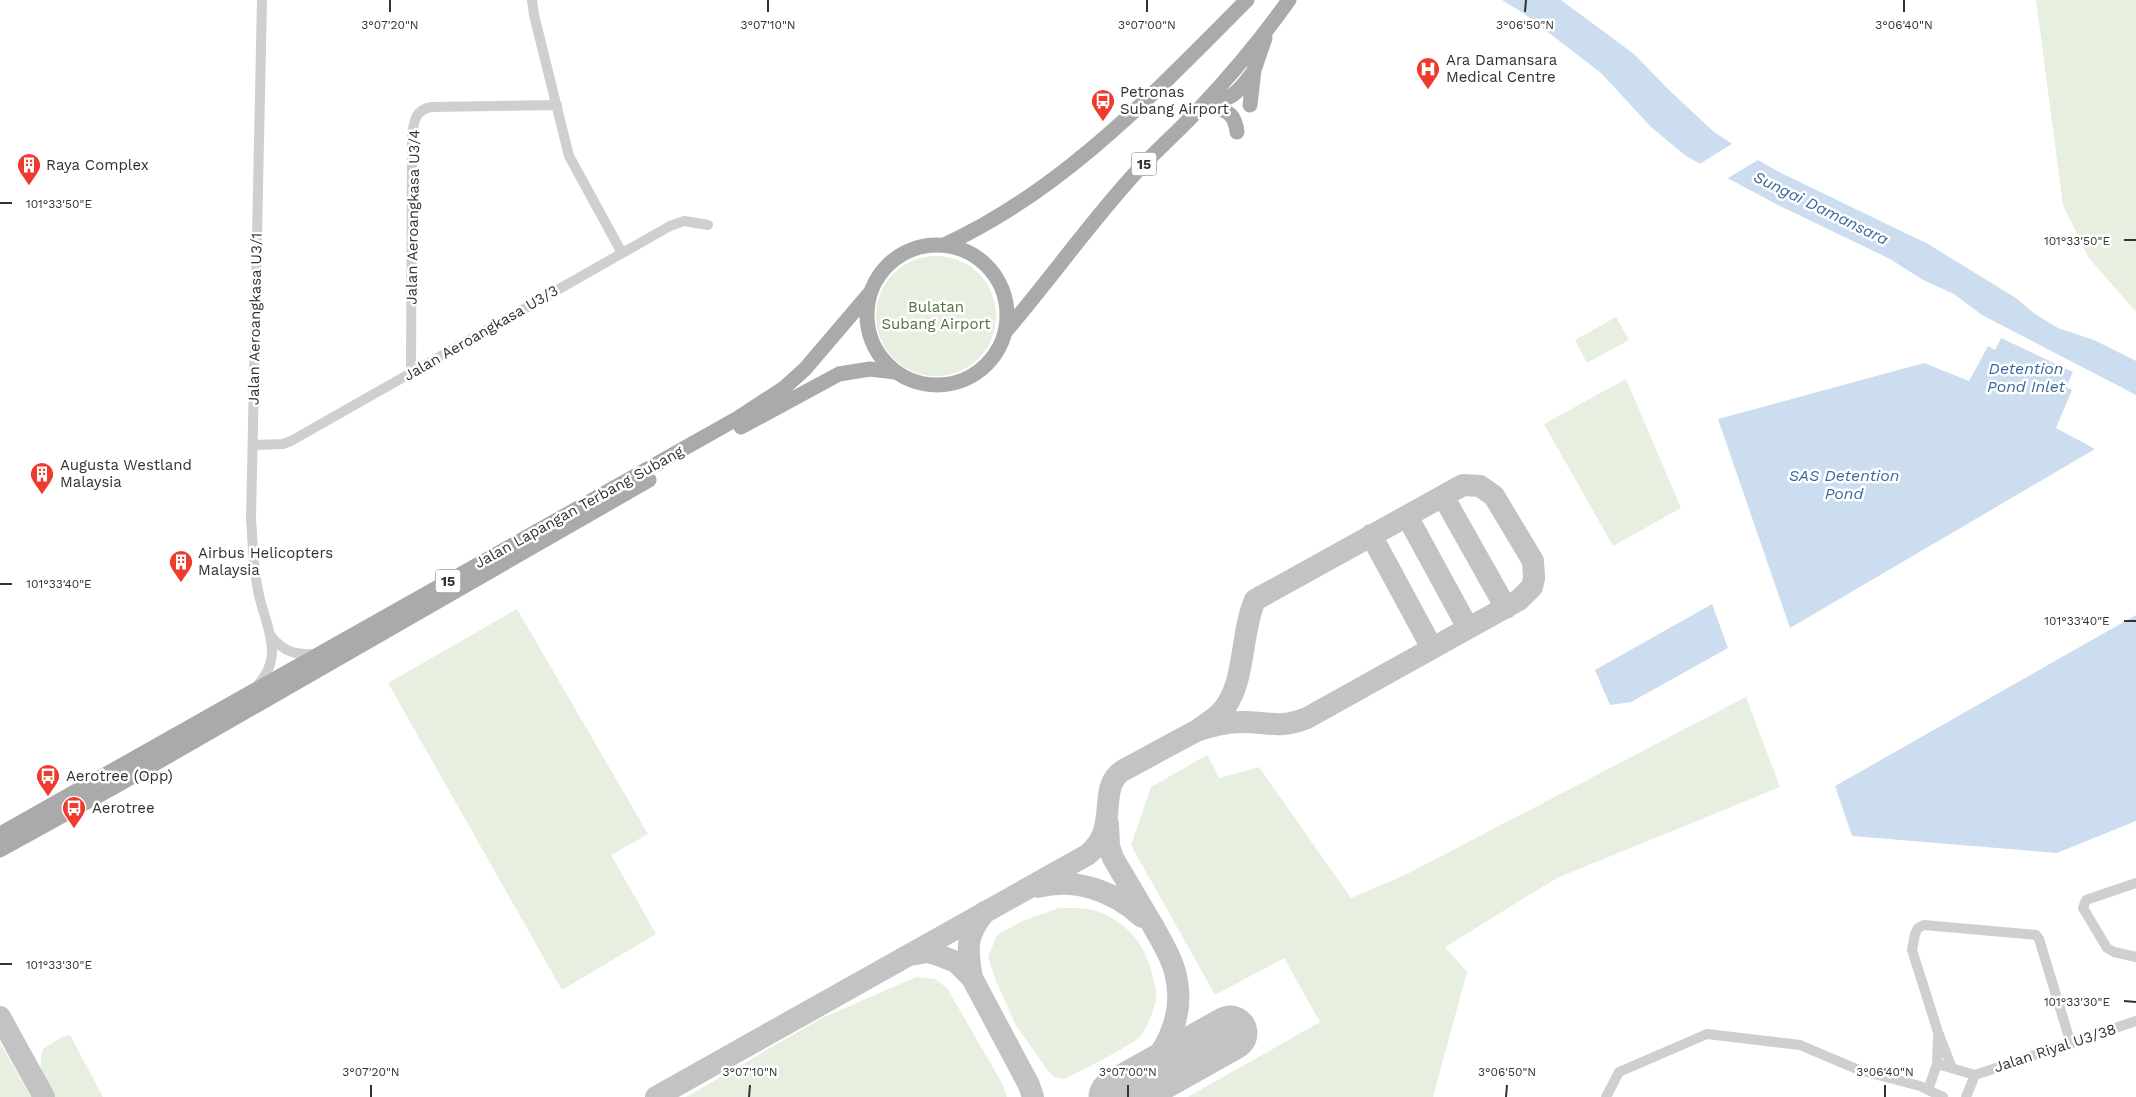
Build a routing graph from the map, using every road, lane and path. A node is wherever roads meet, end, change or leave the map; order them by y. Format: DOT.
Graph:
graph roads {
  1 [pos="262,0"];
  2 [pos="532,0"];
  3 [pos="1247,0"];
  4 [pos="1289,0"];
  5 [pos="1269,27"];
  6 [pos="1254,70"];
  7 [pos="557,105"];
  8 [pos="1206,106"];
  9 [pos="1237,132"];
  10 [pos="708,225"];
  11 [pos="944,244"];
  12 [pos="622,253"];
  13 [pos="869,294"];
  14 [pos="1005,332"];
  15 [pos="895,372"];
  16 [pos="410,373"];
  17 [pos="253,445"];
  18 [pos="270,636"];
  19 [pos="319,654"];
  20 [pos="254,690"];
  21 [pos="0,834"];
  22 [pos="0,850"];
  23 [pos="2136,883"];
  24 [pos="2136,957"];
  25 [pos="2136,1022"];
  26 [pos="1938,1032"];
  27 [pos="2071,1044"];
  28 [pos="1937,1064"];
  29 [pos="1952,1068"];
  30 [pos="1975,1075"];
  31 [pos="1928,1090"];
  32 [pos="1606,1097"];
  33 [pos="1943,1097"];
  34 [pos="1966,1097"];
  1 -- 17 [label="street, Jalan Aeroangkasa U3/1"];
  2 -- 7 [label="street"];
  3 -- 11 [label="main road, 15"];
  4 -- 5 [label="main road, 15"];
  5 -- 6 [label="main road"];
  5 -- 8 [label="main road, 15"];
  6 -- 8 [label="main road"];
  6 -- 8 [label="main road"];
  7 -- 12 [label="street"];
  7 -- 16 [label="street, Jalan Aeroangkasa U3/4"];
  8 -- 9 [label="main road"];
  8 -- 14 [label="main road, 15"];
  10 -- 12 [label="street, Jalan Aeroangkasa U3/3"];
  11 -- 13 [label="main road, 15"];
  11 -- 14 [label="main road, 15"];
  12 -- 16 [label="street, Jalan Aeroangkasa U3/3"];
  13 -- 15 [label="main road, 15"];
  13 -- 19 [label="main road, Jalan Lapangan Terbang Subang / 15"];
  14 -- 15 [label="main road, 15"];
  15 -- 22 [label="main road, Jalan Lapangan Terbang Subang / 15"];
  16 -- 17 [label="street, Jalan Aeroangkasa U3/3"];
  17 -- 18 [label="street, Jalan Aeroangkasa U3/1"];
  18 -- 19 [label="street"];
  18 -- 20 [label="street, Jalan Aeroangkasa U3/1"];
  19 -- 20 [label="main road, Jalan Lapangan Terbang Subang / 15"];
  20 -- 21 [label="main road, Jalan Lapangan Terbang Subang / 15"];
  23 -- 24 [label="street"];
  25 -- 27 [label="street, Jalan Riyal U3/38"];
  26 -- 27 [label="street"];
  26 -- 28 [label="street"];
  26 -- 29 [label="street"];
  27 -- 30 [label="street, Jalan Riyal U3/38"];
  28 -- 29 [label="street"];
  28 -- 31 [label="street"];
  29 -- 30 [label="street"];
  30 -- 34 [label="street"];
  31 -- 32 [label="street"];
  31 -- 33 [label="street"];
}
